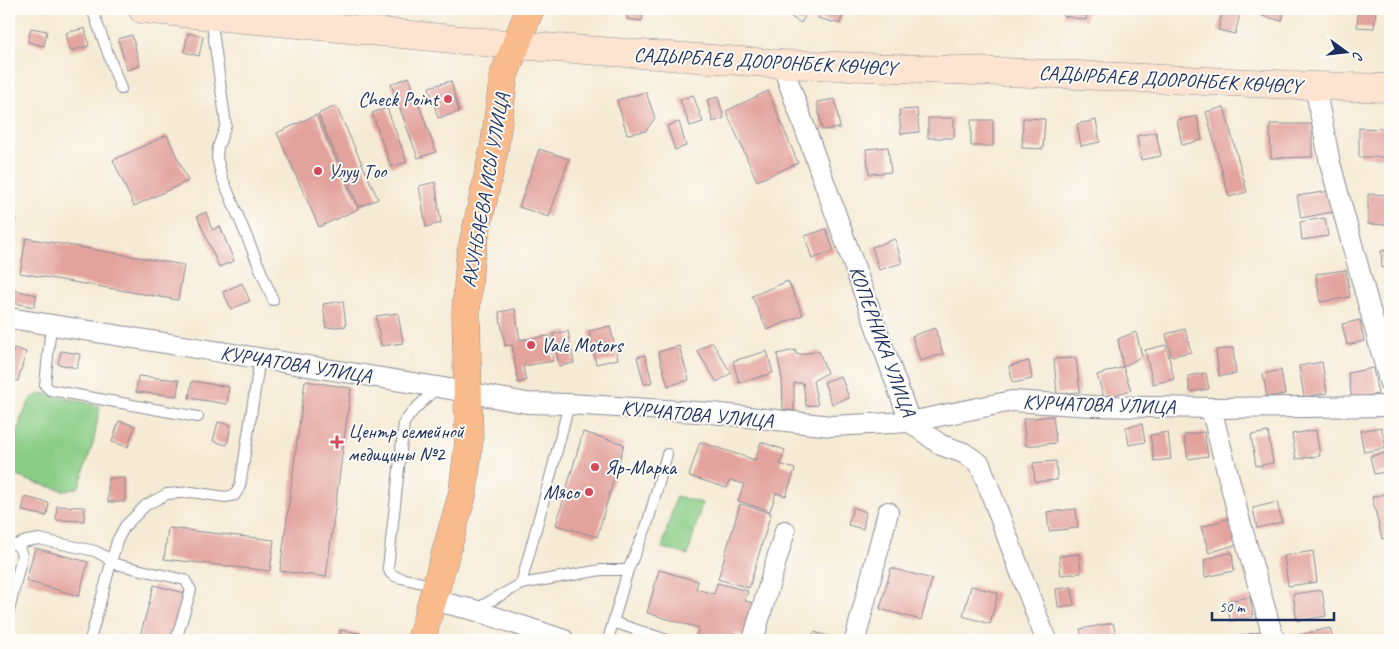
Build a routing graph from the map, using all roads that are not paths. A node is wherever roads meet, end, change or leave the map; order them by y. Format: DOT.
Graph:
graph roads {
  1 [pos="92,9"];
  2 [pos="142,9"];
  3 [pos="530,9"];
  4 [pos="210,16"];
  5 [pos="515,45"];
  6 [pos="782,64"];
  7 [pos="1315,86"];
  8 [pos="1390,88"];
  9 [pos="121,89"];
  10 [pos="273,300"];
  11 [pos="9,318"];
  12 [pos="51,325"];
  13 [pos="260,358"];
  14 [pos="1390,384"];
  15 [pos="438,387"];
  16 [pos="468,392"];
  17 [pos="569,404"];
  18 [pos="1390,406"];
  19 [pos="1211,408"];
  20 [pos="198,417"];
  21 [pos="910,422"];
  22 [pos="667,454"];
  23 [pos="888,512"];
  24 [pos="785,531"];
  25 [pos="12,544"];
  26 [pos="111,563"];
  27 [pos="628,570"];
  28 [pos="521,584"];
  29 [pos="434,593"];
  30 [pos="474,610"];
  31 [pos="9,611"];
  32 [pos="613,622"];
  33 [pos="9,636"];
  34 [pos="16,640"];
  35 [pos="90,640"];
  36 [pos="176,640"];
  37 [pos="421,640"];
  38 [pos="564,640"];
  39 [pos="608,640"];
  40 [pos="667,640"];
  41 [pos="753,640"];
  42 [pos="855,640"];
  43 [pos="1046,640"];
  44 [pos="1274,640"];
  1 -- 9 [label="lane"];
  2 -- 4 [label="main road, САДЫРБАЕВ ДООРОНБЕК КӨЧӨСҮ"];
  3 -- 5 [label="main road, АХУНБАЕВА ИСЫ УЛИЦА"];
  4 -- 5 [label="main road, САДЫРБАЕВ ДООРОНБЕК КӨЧӨСҮ"];
  4 -- 10 [label="lane"];
  5 -- 6 [label="main road, САДЫРБАЕВ ДООРОНБЕК КӨЧӨСҮ"];
  5 -- 16 [label="main road, АХУНБАЕВА ИСЫ УЛИЦА"];
  6 -- 7 [label="main road, САДЫРБАЕВ ДООРОНБЕК КӨЧӨСҮ"];
  6 -- 21 [label="street, КОПЕРНИКА УЛИЦА"];
  7 -- 8 [label="main road, САДЫРБАЕВ ДООРОНБЕК КӨЧӨСҮ"];
  7 -- 14 [label="street"];
  11 -- 12 [label="street, КУРЧАТОВА УЛИЦА"];
  12 -- 13 [label="street, КУРЧАТОВА УЛИЦА"];
  12 -- 20 [label="lane"];
  13 -- 15 [label="street, КУРЧАТОВА УЛИЦА"];
  13 -- 26 [label="lane"];
  15 -- 16 [label="street, КУРЧАТОВА УЛИЦА"];
  15 -- 29 [label="lane"];
  16 -- 17 [label="street, КУРЧАТОВА УЛИЦА"];
  16 -- 29 [label="main road, АХУНБАЕВА ИСЫ УЛИЦА"];
  17 -- 21 [label="street, КУРЧАТОВА УЛИЦА"];
  17 -- 28 [label="lane"];
  18 -- 19 [label="street, КУРЧАТОВА УЛИЦА"];
  19 -- 21 [label="street, КУРЧАТОВА УЛИЦА"];
  19 -- 44 [label="street"];
  21 -- 43 [label="street, КОПЕРНИКА УЛИЦА"];
  22 -- 27 [label="lane"];
  23 -- 42 [label="street"];
  24 -- 41 [label="street"];
  25 -- 26 [label="lane"];
  25 -- 31 [label="lane"];
  26 -- 35 [label="lane"];
  26 -- 36 [label="lane"];
  27 -- 28 [label="lane"];
  27 -- 32 [label="lane"];
  28 -- 30 [label="lane"];
  29 -- 30 [label="street"];
  29 -- 37 [label="main road, АХУНБАЕВА ИСЫ УЛИЦА"];
  30 -- 38 [label="street"];
  32 -- 39 [label="lane"];
  32 -- 40 [label="lane"];
  33 -- 34 [label="lane"];
}
